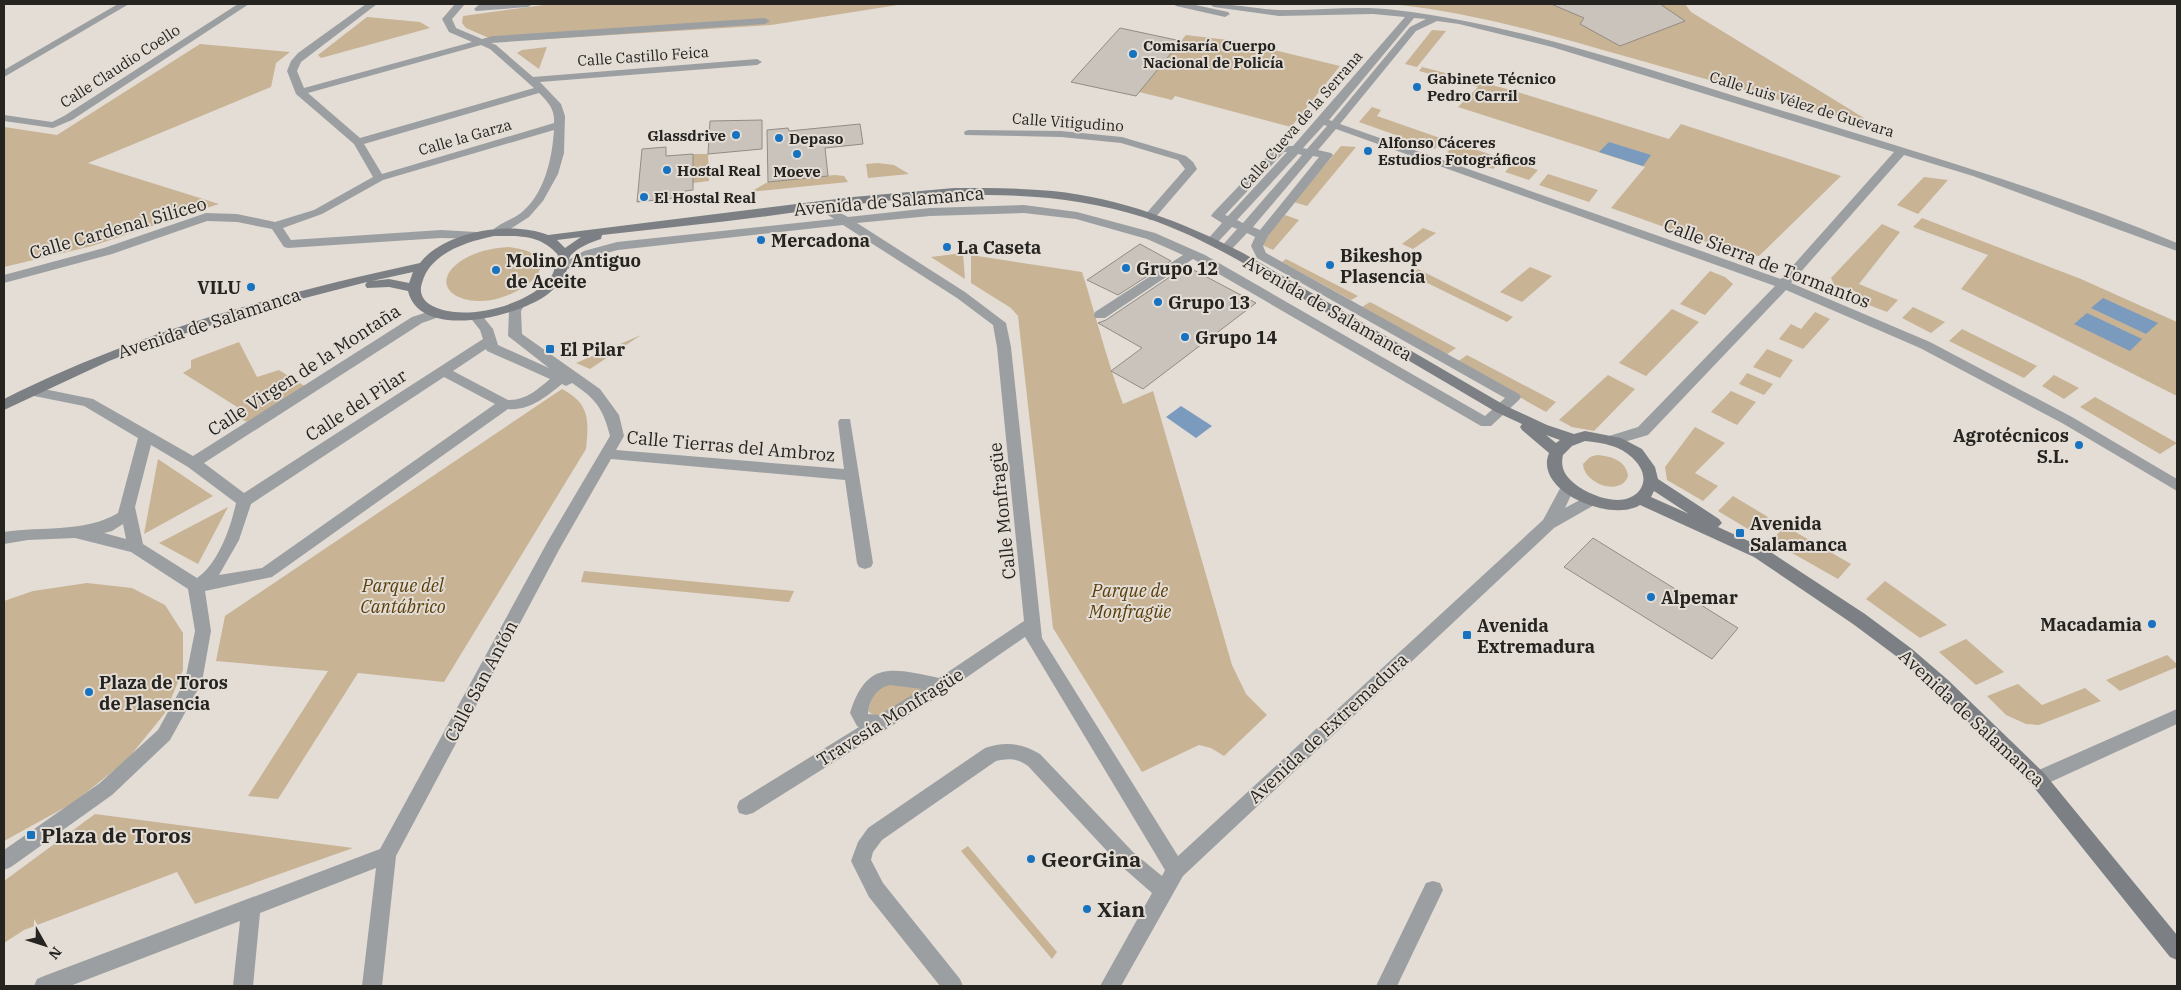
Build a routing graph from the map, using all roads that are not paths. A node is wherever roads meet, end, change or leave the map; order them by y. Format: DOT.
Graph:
graph roads {
  1 [pos="124,4"];
  2 [pos="244,4"];
  3 [pos="372,4"];
  4 [pos="460,4"];
  5 [pos="486,4"];
  6 [pos="528,4"];
  7 [pos="1179,4"];
  8 [pos="1214,4"];
  9 [pos="515,5"];
  10 [pos="1364,16"];
  11 [pos="766,21"];
  12 [pos="1413,21"];
  13 [pos="1400,28"];
  14 [pos="479,42"];
  15 [pos="757,62"];
  16 [pos="4,74"];
  17 [pos="531,80"];
  18 [pos="541,89"];
  19 [pos="300,92"];
  20 [pos="4,118"];
  21 [pos="1328,123"];
  22 [pos="559,125"];
  23 [pos="969,133"];
  24 [pos="358,142"];
  25 [pos="1295,150"];
  26 [pos="1902,150"];
  27 [pos="1310,152"];
  28 [pos="379,178"];
  29 [pos="820,205"];
  30 [pos="525,215"];
  31 [pos="1150,216"];
  32 [pos="843,221"];
  33 [pos="1231,222"];
  34 [pos="276,226"];
  35 [pos="1245,228"];
  36 [pos="616,229"];
  37 [pos="498,232"];
  38 [pos="528,232"];
  39 [pos="441,234"];
  40 [pos="1262,235"];
  41 [pos="476,236"];
  42 [pos="548,238"];
  43 [pos="1212,241"];
  44 [pos="452,246"];
  45 [pos="2177,247"];
  46 [pos="1226,248"];
  47 [pos="1192,254"];
  48 [pos="563,261"];
  49 [pos="424,266"];
  50 [pos="4,279"];
  51 [pos="1783,284"];
  52 [pos="414,288"];
  53 [pos="518,306"];
  54 [pos="437,313"];
  55 [pos="1100,315"];
  56 [pos="475,316"];
  57 [pos="489,341"];
  58 [pos="443,372"];
  59 [pos="560,379"];
  60 [pos="595,392"];
  61 [pos="39,394"];
  62 [pos="505,404"];
  63 [pos="4,406"];
  64 [pos="1501,409"];
  65 [pos="4,413"];
  66 [pos="846,422"];
  67 [pos="1644,431"];
  68 [pos="146,436"];
  69 [pos="1572,439"];
  70 [pos="1614,440"];
  71 [pos="1557,451"];
  72 [pos="607,454"];
  73 [pos="1639,455"];
  74 [pos="193,463"];
  75 [pos="852,475"];
  76 [pos="1652,484"];
  77 [pos="2177,486"];
  78 [pos="1568,487"];
  79 [pos="1640,499"];
  80 [pos="1590,500"];
  81 [pos="244,501"];
  82 [pos="127,506"];
  83 [pos="1549,524"];
  84 [pos="75,532"];
  85 [pos="4,538"];
  86 [pos="136,547"];
  87 [pos="1760,553"];
  88 [pos="865,564"];
  89 [pos="196,586"];
  90 [pos="1032,624"];
  91 [pos="941,686"];
  92 [pos="2177,716"];
  93 [pos="882,723"];
  94 [pos="2038,779"];
  95 [pos="746,807"];
  96 [pos="387,856"];
  97 [pos="4,861"];
  98 [pos="1176,870"];
  99 [pos="1164,890"];
  100 [pos="1433,890"];
  101 [pos="251,907"];
  102 [pos="2177,950"];
  103 [pos="44,986"];
  104 [pos="243,986"];
  105 [pos="372,986"];
  106 [pos="953,986"];
  107 [pos="1110,986"];
  108 [pos="1386,986"];
  1 -- 16 [label="street"];
  2 -- 20 [label="street, Calle Claudio Coello"];
  3 -- 19 [label="street"];
  4 -- 14 [label="street"];
  5 -- 9 [label="street"];
  6 -- 9 [label="street"];
  7 -- 10 [label="street"];
  8 -- 12 [label="street"];
  10 -- 12 [label="street"];
  10 -- 13 [label="street"];
  11 -- 14 [label="street"];
  12 -- 13 [label="street, Calle Cueva de la Serrana"];
  12 -- 21 [label="street"];
  12 -- 26 [label="street, Calle Luis Vélez de Guevara"];
  13 -- 21 [label="street, Calle Cueva de la Serrana"];
  14 -- 17 [label="street"];
  14 -- 19 [label="street"];
  15 -- 17 [label="street, Calle Castillo Feica"];
  17 -- 18 [label="street"];
  18 -- 22 [label="street"];
  18 -- 24 [label="street"];
  19 -- 24 [label="street"];
  21 -- 25 [label="street, Calle Cueva de la Serrana"];
  21 -- 27 [label="street"];
  21 -- 51 [label="street, Calle Sierra de Tormantos"];
  22 -- 28 [label="street, Calle la Garza"];
  22 -- 30 [label="street"];
  23 -- 31 [label="street, Calle Vitigudino"];
  24 -- 28 [label="street"];
  25 -- 27 [label="street"];
  25 -- 33 [label="street"];
  26 -- 45 [label="street, Calle Luis Vélez de Guevara"];
  26 -- 51 [label="street"];
  27 -- 35 [label="street"];
  27 -- 40 [label="street"];
  28 -- 34 [label="street"];
  29 -- 31 [label="main road, Avenida de Salamanca"];
  29 -- 32 [label="street, Calle Monfragüe"];
  29 -- 36 [label="main road, Avenida de Salamanca"];
  30 -- 37 [label="street"];
  30 -- 38 [label="street"];
  31 -- 43 [label="main road, Avenida de Salamanca"];
  32 -- 47 [label="street"];
  32 -- 48 [label="street"];
  32 -- 90 [label="street, Calle Monfragüe"];
  33 -- 35 [label="street"];
  33 -- 43 [label="street"];
  34 -- 39 [label="street"];
  34 -- 50 [label="street, Calle Cardenal Silíceo"];
  35 -- 40 [label="street"];
  35 -- 46 [label="street"];
  36 -- 42 [label="main road, Avenida de Salamanca"];
  36 -- 48 [label="main road, Avenida de Salamanca"];
  37 -- 38 [label="main road"];
  37 -- 41 [label="main road"];
  38 -- 42 [label="main road"];
  39 -- 41 [label="street"];
  39 -- 44 [label="street"];
  40 -- 64 [label="street"];
  41 -- 44 [label="main road"];
  42 -- 48 [label="main road"];
  43 -- 46 [label="main road, Avenida de Salamanca"];
  44 -- 49 [label="main road"];
  46 -- 64 [label="main road, Avenida de Salamanca"];
  47 -- 55 [label="street"];
  47 -- 64 [label="street"];
  48 -- 53 [label="main road, Avenida de Salamanca"];
  49 -- 52 [label="main road"];
  49 -- 63 [label="main road, Avenida de Salamanca"];
  51 -- 67 [label="street"];
  51 -- 77 [label="street, Calle Sierra de Tormantos"];
  52 -- 54 [label="main road"];
  52 -- 61 [label="main road, Avenida de Salamanca"];
  53 -- 56 [label="main road, Avenida de Salamanca"];
  53 -- 60 [label="street, Calle San Antón"];
  54 -- 56 [label="main road, Avenida de Salamanca"];
  54 -- 74 [label="street, Calle Virgen de la Montaña"];
  56 -- 57 [label="street"];
  57 -- 58 [label="street, Calle del Pilar"];
  57 -- 59 [label="street"];
  58 -- 62 [label="street"];
  58 -- 81 [label="street, Calle del Pilar"];
  59 -- 60 [label="street"];
  59 -- 62 [label="street"];
  60 -- 72 [label="street, Calle San Antón"];
  61 -- 65 [label="main road, Avenida de Salamanca"];
  61 -- 68 [label="street"];
  62 -- 89 [label="street"];
  64 -- 69 [label="main road, Avenida de Salamanca"];
  64 -- 71 [label="main road, Avenida de Salamanca"];
  66 -- 75 [label="street"];
  67 -- 70 [label="street"];
  67 -- 73 [label="street"];
  68 -- 74 [label="street"];
  68 -- 82 [label="street"];
  69 -- 70 [label="main road"];
  69 -- 71 [label="main road"];
  70 -- 73 [label="main road"];
  71 -- 78 [label="main road"];
  72 -- 75 [label="street, Calle Tierras del Ambroz"];
  72 -- 96 [label="street, Calle San Antón"];
  73 -- 76 [label="main road"];
  74 -- 81 [label="street"];
  75 -- 88 [label="street, Calle Tierras del Ambroz"];
  76 -- 79 [label="main road"];
  76 -- 87 [label="main road"];
  78 -- 80 [label="main road"];
  78 -- 83 [label="street, Avenida de Extremadura"];
  79 -- 80 [label="main road"];
  79 -- 87 [label="main road, Avenida de Salamanca"];
  80 -- 83 [label="street"];
  81 -- 89 [label="street"];
  82 -- 84 [label="street"];
  82 -- 86 [label="street"];
  83 -- 98 [label="street, Avenida de Extremadura"];
  84 -- 85 [label="street"];
  84 -- 86 [label="street"];
  86 -- 89 [label="street"];
  87 -- 94 [label="main road, Avenida de Salamanca"];
  89 -- 97 [label="street"];
  90 -- 91 [label="street, Travesía Monfragüe"];
  90 -- 98 [label="street, Calle Monfragüe"];
  91 -- 93 [label="street, Travesía Monfragüe"];
  91 -- 93 [label="street"];
  92 -- 94 [label="street"];
  93 -- 95 [label="street, Travesía Monfragüe"];
  94 -- 102 [label="main road, Avenida de Salamanca"];
  96 -- 101 [label="street"];
  96 -- 105 [label="street, Calle San Antón"];
  98 -- 99 [label="street, Avenida de Extremadura"];
  99 -- 106 [label="street"];
  99 -- 107 [label="street, Avenida de Extremadura"];
  100 -- 108 [label="street"];
  101 -- 103 [label="street"];
  101 -- 104 [label="street"];
}
